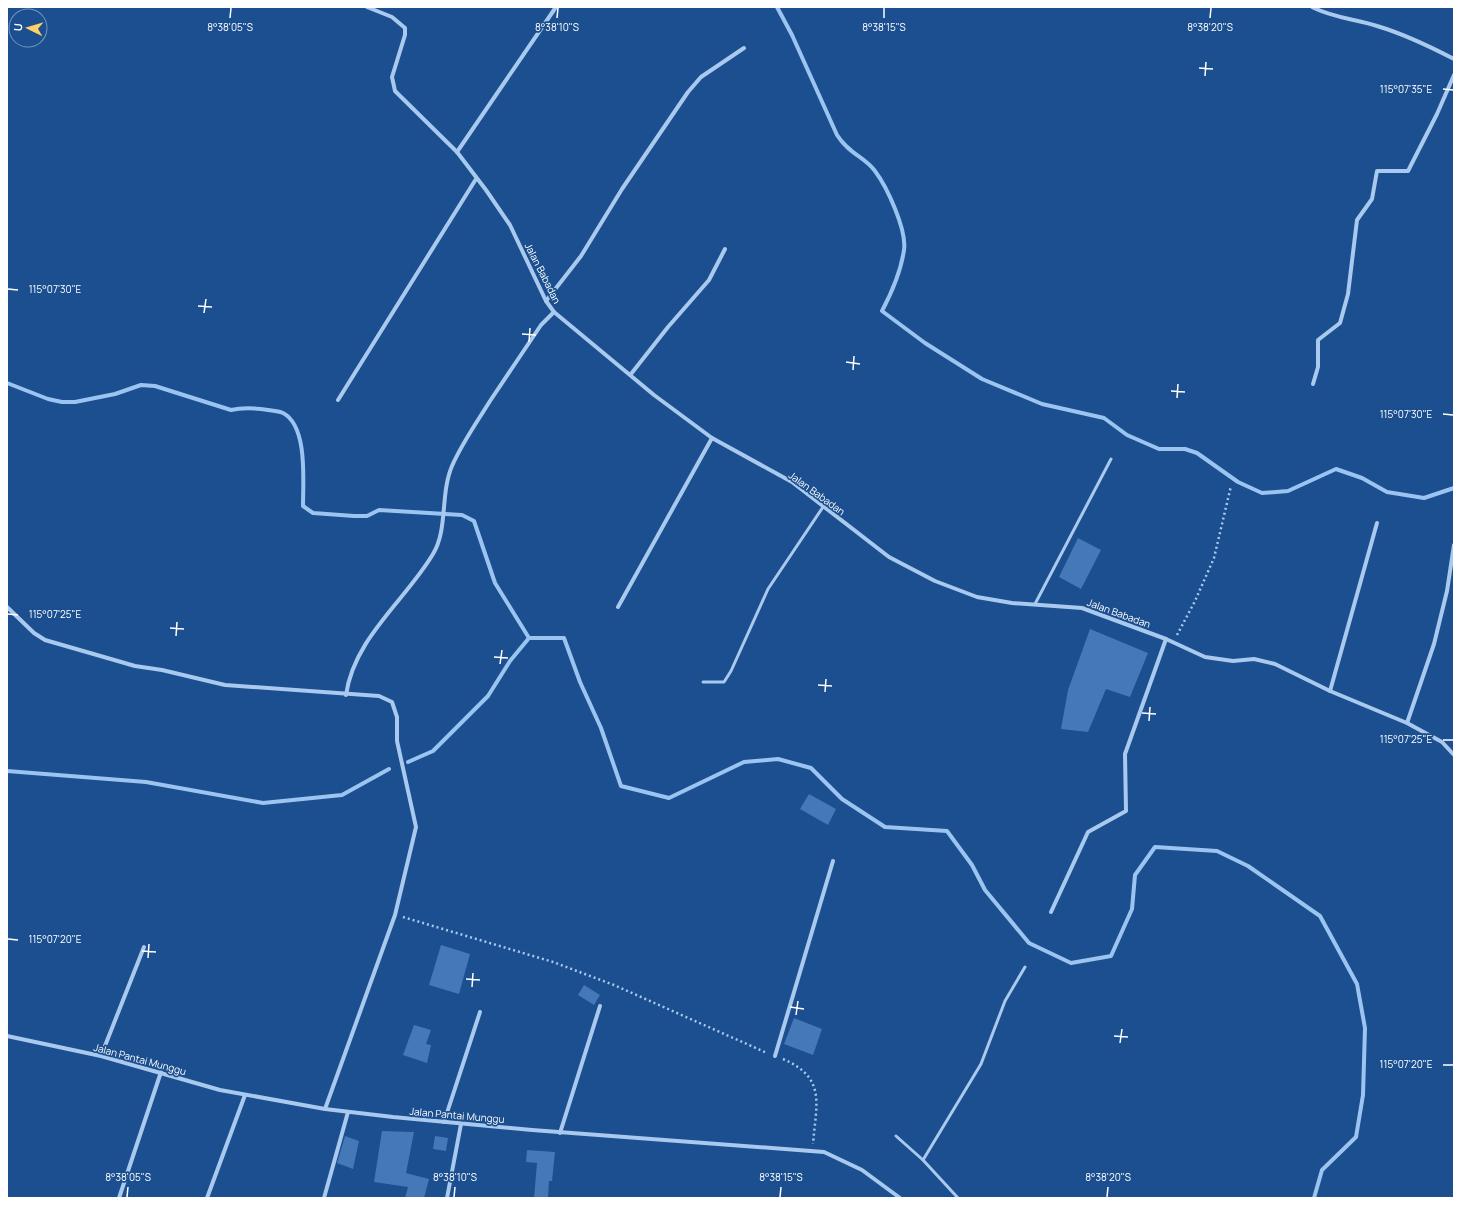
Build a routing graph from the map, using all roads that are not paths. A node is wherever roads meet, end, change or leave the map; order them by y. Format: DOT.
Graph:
graph roads {
  1 [pos="367,7"];
  2 [pos="556,7"];
  3 [pos="1312,7"];
  4 [pos="744,48"];
  5 [pos="1454,59"];
  6 [pos="1454,75"];
  7 [pos="457,152"];
  8 [pos="476,179"];
  9 [pos="726,249"];
  10 [pos="546,301"];
  11 [pos="554,312"];
  12 [pos="631,374"];
  13 [pos="1313,384"];
  14 [pos="338,400"];
  15 [pos="712,438"];
  16 [pos="1111,459"];
  17 [pos="823,507"];
  18 [pos="1378,523"];
  19 [pos="1454,544"];
  20 [pos="1035,604"];
  21 [pos="7,607"];
  22 [pos="618,607"];
  23 [pos="1166,639"];
  24 [pos="703,682"];
  25 [pos="1330,691"];
  26 [pos="346,695"];
  27 [pos="1407,723"];
  28 [pos="1454,755"];
  29 [pos="833,861"];
  30 [pos="1051,912"];
  31 [pos="144,947"];
  32 [pos="1025,967"];
  33 [pos="600,1006"];
  34 [pos="480,1012"];
  35 [pos="7,1036"];
  36 [pos="101,1056"];
  37 [pos="775,1056"];
  38 [pos="161,1072"];
  39 [pos="245,1095"];
  40 [pos="325,1109"];
  41 [pos="348,1112"];
  42 [pos="444,1122"];
  43 [pos="461,1124"];
  44 [pos="560,1133"];
  45 [pos="896,1136"];
  46 [pos="923,1160"];
  47 [pos="119,1198"];
  48 [pos="207,1198"];
  49 [pos="324,1198"];
  50 [pos="447,1198"];
  51 [pos="900,1198"];
  52 [pos="958,1198"];
  1 -- 7 [label="street, Jalan Babadan"];
  2 -- 7 [label="street"];
  3 -- 5 [label="street"];
  4 -- 10 [label="street"];
  6 -- 13 [label="street"];
  7 -- 8 [label="street, Jalan Babadan"];
  8 -- 10 [label="street, Jalan Babadan"];
  8 -- 14 [label="street"];
  9 -- 12 [label="street"];
  10 -- 11 [label="street, Jalan Babadan"];
  11 -- 12 [label="street, Jalan Babadan"];
  11 -- 26 [label="street"];
  12 -- 15 [label="street, Jalan Babadan"];
  15 -- 17 [label="street, Jalan Babadan"];
  15 -- 22 [label="street"];
  16 -- 20 [label="lane"];
  17 -- 20 [label="street, Jalan Babadan"];
  17 -- 24 [label="lane"];
  18 -- 25 [label="street"];
  19 -- 27 [label="street"];
  20 -- 23 [label="street, Jalan Babadan"];
  21 -- 26 [label="street"];
  23 -- 25 [label="street, Jalan Babadan"];
  23 -- 30 [label="street"];
  25 -- 27 [label="street, Jalan Babadan"];
  26 -- 40 [label="street"];
  27 -- 28 [label="street, Jalan Babadan"];
  29 -- 37 [label="street"];
  31 -- 36 [label="street"];
  32 -- 46 [label="lane"];
  33 -- 44 [label="street"];
  34 -- 42 [label="street"];
  35 -- 36 [label="street, Jalan Pantai Munggu"];
  36 -- 38 [label="street, Jalan Pantai Munggu"];
  38 -- 39 [label="street, Jalan Pantai Munggu"];
  38 -- 47 [label="street"];
  39 -- 40 [label="street, Jalan Pantai Munggu"];
  39 -- 48 [label="street"];
  40 -- 41 [label="street, Jalan Pantai Munggu"];
  41 -- 42 [label="street, Jalan Pantai Munggu"];
  41 -- 49 [label="street"];
  42 -- 43 [label="street, Jalan Pantai Munggu"];
  43 -- 44 [label="street, Jalan Pantai Munggu"];
  43 -- 50 [label="street"];
  44 -- 51 [label="street, Jalan Pantai Munggu"];
  45 -- 46 [label="lane"];
  46 -- 52 [label="lane"];
}
